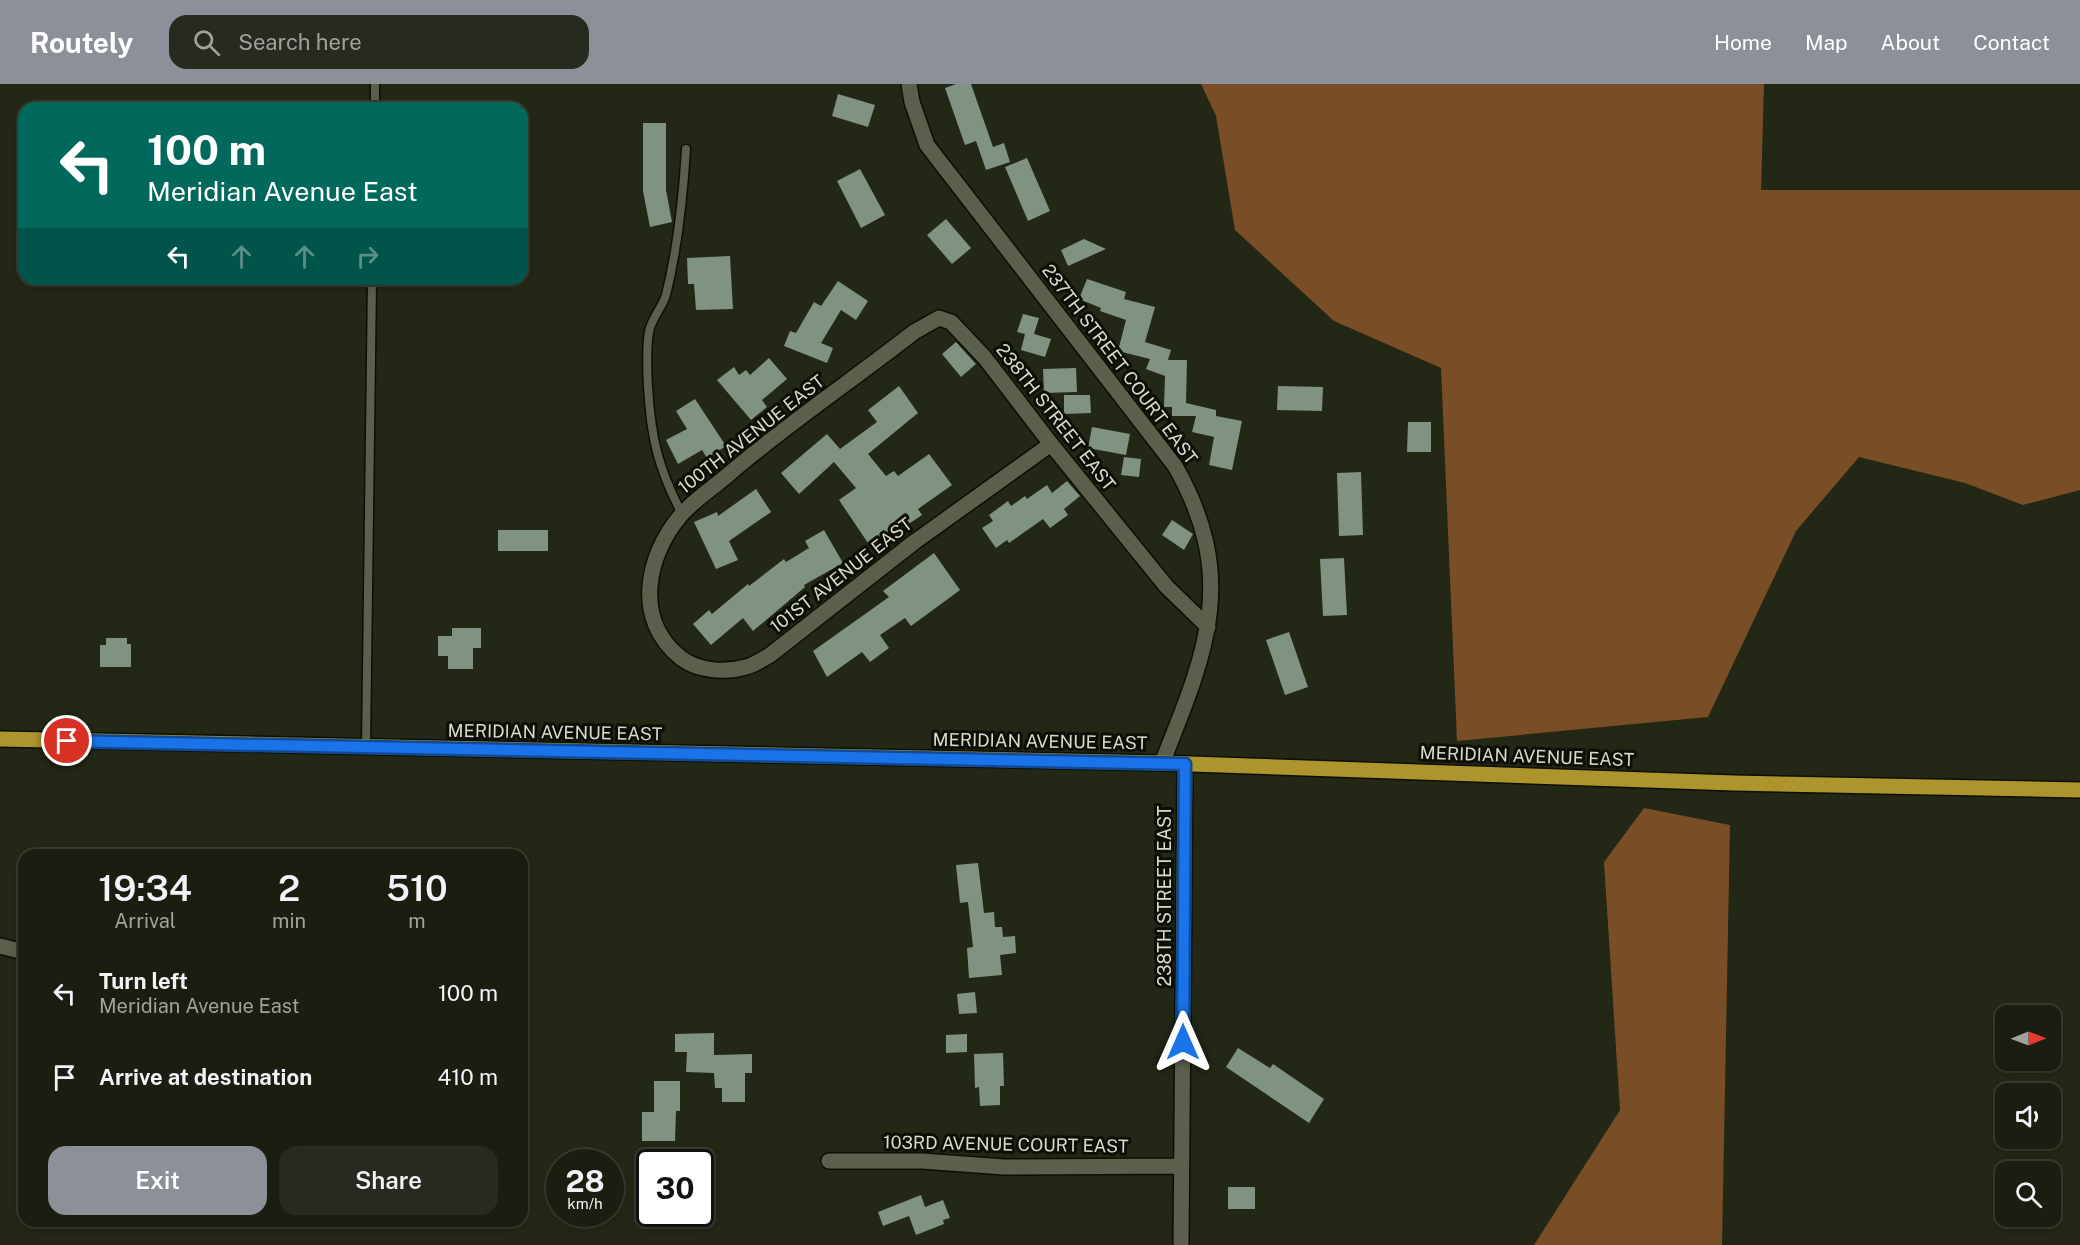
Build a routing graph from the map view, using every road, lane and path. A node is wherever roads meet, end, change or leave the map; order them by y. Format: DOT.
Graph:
graph roads {
  1 [pos="375,84"];
  2 [pos="909,84"];
  3 [pos="375,102"];
  4 [pos="686,149"];
  5 [pos="372,285"];
  6 [pos="939,318"];
  7 [pos="1051,444"];
  8 [pos="682,514"];
  9 [pos="655,621"];
  10 [pos="1208,627"];
  11 [pos="0,739"];
  12 [pos="366,747"];
  13 [pos="1162,763"];
  14 [pos="1185,764"];
  15 [pos="2080,790"];
  16 [pos="0,946"];
  17 [pos="18,950"];
  18 [pos="829,1161"];
  19 [pos="1182,1166"];
  20 [pos="1181,1245"];
  1 -- 3 [label="lane"];
  2 -- 10 [label="street, 237TH STREET COURT EAST"];
  4 -- 8 [label="lane"];
  5 -- 12 [label="lane"];
  6 -- 7 [label="street, 238TH STREET EAST"];
  6 -- 8 [label="street, 100TH AVENUE EAST"];
  7 -- 9 [label="street, 101ST AVENUE EAST"];
  7 -- 10 [label="street, 238TH STREET EAST"];
  8 -- 9 [label="street, 100TH AVENUE EAST"];
  10 -- 13 [label="street, 237TH STREET COURT EAST"];
  11 -- 12 [label="main road, MERIDIAN AVENUE EAST"];
  12 -- 13 [label="main road, MERIDIAN AVENUE EAST"];
  13 -- 14 [label="main road, MERIDIAN AVENUE EAST"];
  14 -- 15 [label="main road, MERIDIAN AVENUE EAST"];
  14 -- 19 [label="street, 238TH STREET EAST"];
  16 -- 17 [label="street"];
  18 -- 19 [label="street, 103RD AVENUE COURT EAST"];
  19 -- 20 [label="street, 238TH STREET EAST"];
}
